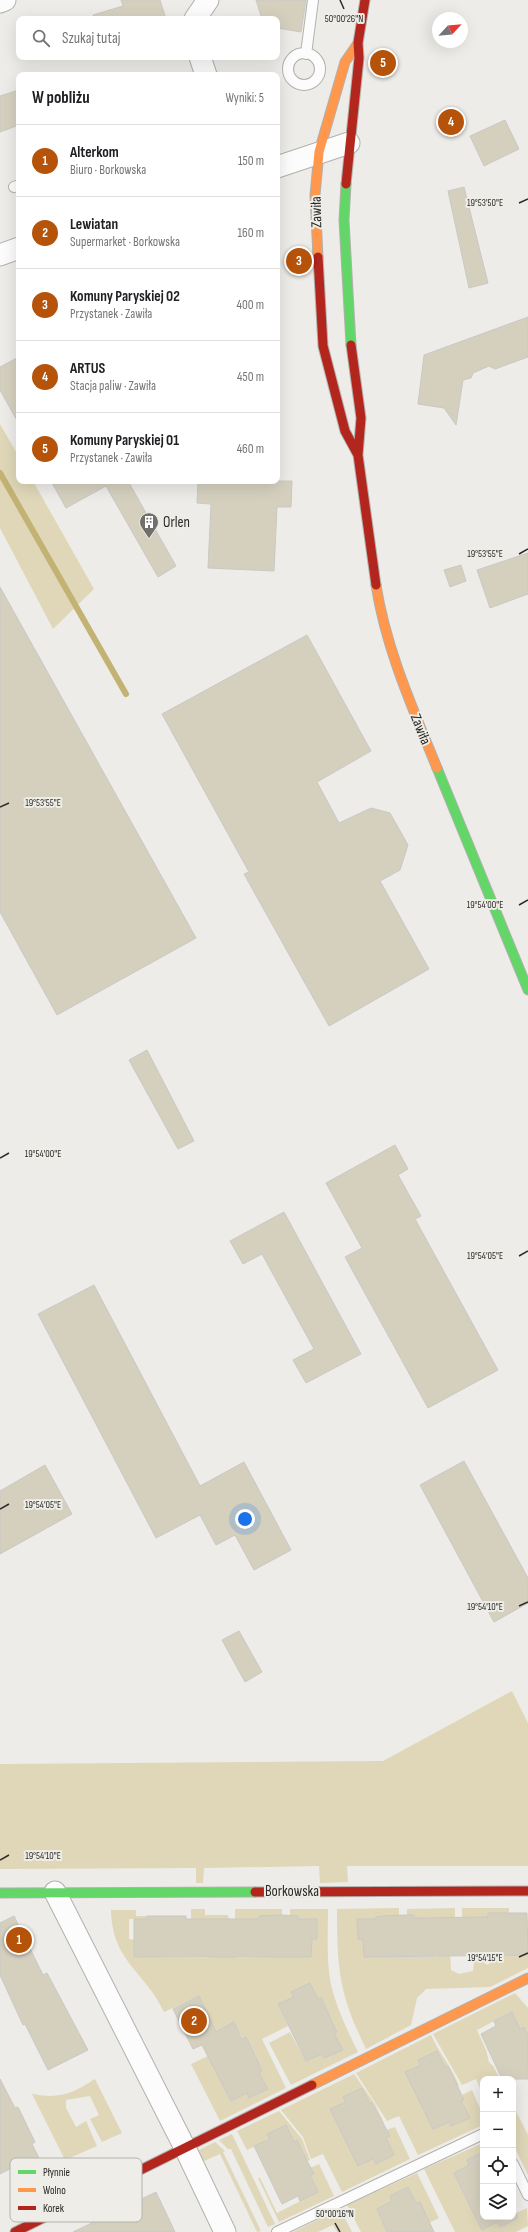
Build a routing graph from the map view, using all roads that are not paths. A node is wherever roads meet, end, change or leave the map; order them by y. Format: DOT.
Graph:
graph roads {
  1 [pos="5,0"];
  2 [pos="208,0"];
  3 [pos="313,0"];
  4 [pos="366,0"];
  5 [pos="0,2"];
  6 [pos="197,16"];
  7 [pos="358,43"];
  8 [pos="306,54"];
  9 [pos="201,60"];
  10 [pos="205,72"];
  11 [pos="350,143"];
  12 [pos="319,152"];
  13 [pos="280,166"];
  14 [pos="16,249"];
  15 [pos="0,254"];
  16 [pos="358,455"];
  17 [pos="528,990"];
  18 [pos="528,1891"];
  19 [pos="55,1892"];
  20 [pos="0,1893"];
  21 [pos="528,1978"];
  22 [pos="480,2135"];
  23 [pos="185,2148"];
  24 [pos="142,2169"];
  25 [pos="516,2170"];
  26 [pos="528,2195"];
  27 [pos="35,2222"];
  28 [pos="15,2232"];
  29 [pos="225,2232"];
  30 [pos="277,2232"];
  1 -- 5 [label="street"];
  2 -- 6 [label="street"];
  3 -- 8 [label="lane"];
  4 -- 7 [label="street, Zawiła"];
  7 -- 11 [label="street, Zawiła"];
  7 -- 12 [label="street, Zawiła"];
  9 -- 10 [label="street"];
  11 -- 12 [label="street"];
  11 -- 16 [label="street, Zawiła"];
  12 -- 13 [label="street"];
  12 -- 16 [label="street, Zawiła"];
  14 -- 15 [label="street"];
  16 -- 17 [label="street, Zawiła"];
  18 -- 19 [label="street, Borkowska"];
  19 -- 20 [label="street, Borkowska"];
  19 -- 23 [label="street"];
  21 -- 23 [label="street"];
  22 -- 30 [label="lane"];
  23 -- 24 [label="street"];
  23 -- 29 [label="street"];
  25 -- 26 [label="lane"];
  27 -- 28 [label="street"];
}
